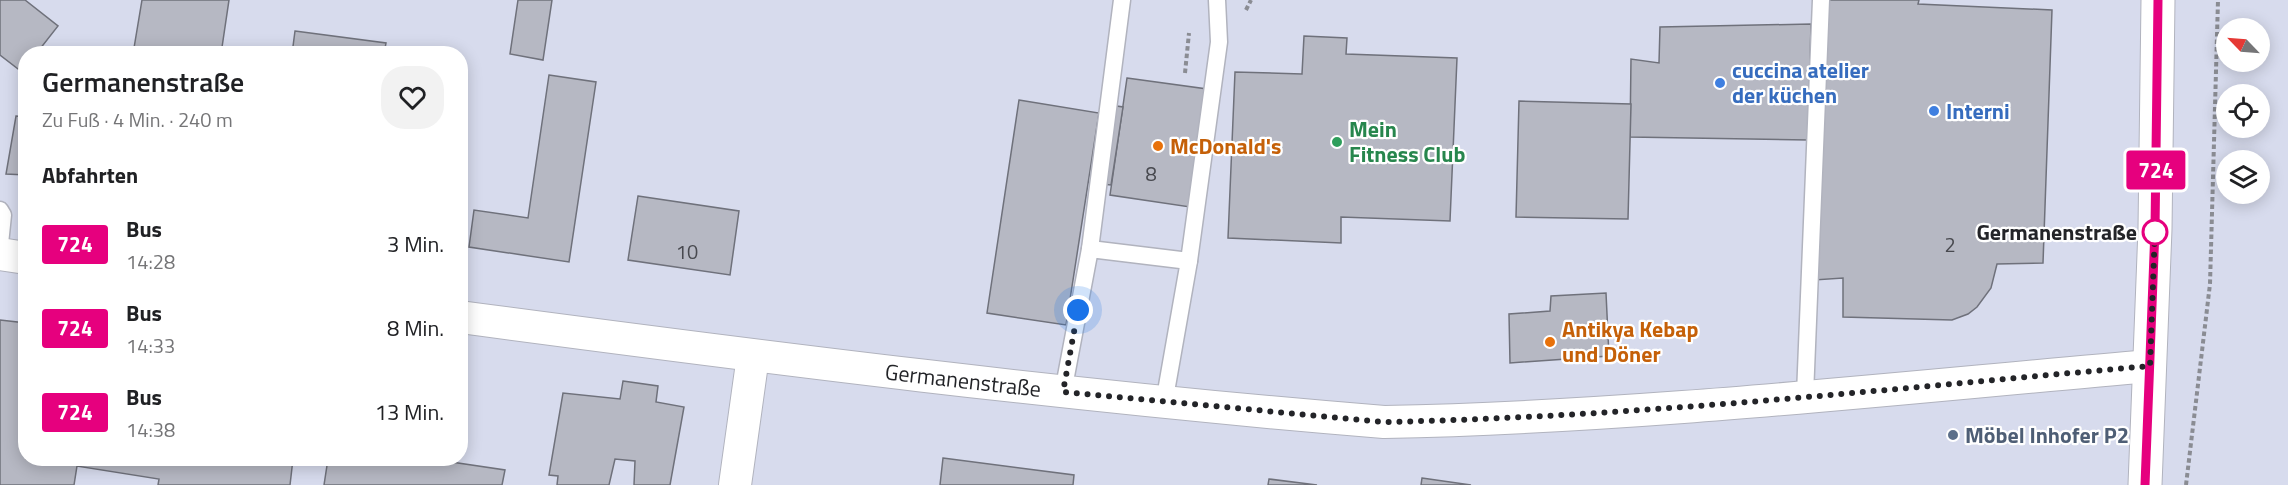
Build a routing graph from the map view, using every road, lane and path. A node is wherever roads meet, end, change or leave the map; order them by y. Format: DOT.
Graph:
graph roads {
  1 [pos="1122,0"];
  2 [pos="1217,0"];
  3 [pos="1821,0"];
  4 [pos="2158,0"];
  5 [pos="2218,0"];
  6 [pos="0,210"];
  7 [pos="0,244"];
  8 [pos="1090,249"];
  9 [pos="0,254"];
  10 [pos="18,257"];
  11 [pos="1189,261"];
  12 [pos="468,318"];
  13 [pos="753,356"];
  14 [pos="2150,366"];
  15 [pos="1063,392"];
  16 [pos="1805,395"];
  17 [pos="1164,403"];
  18 [pos="735,485"];
  19 [pos="2145,485"];
  20 [pos="2186,485"];
  1 -- 8 [label="lane"];
  2 -- 11 [label="lane"];
  3 -- 16 [label="lane"];
  4 -- 14 [label="street"];
  5 -- 20 [label="path"];
  6 -- 7 [label="lane"];
  8 -- 11 [label="lane"];
  8 -- 15 [label="lane"];
  9 -- 10 [label="street"];
  11 -- 17 [label="lane"];
  12 -- 13 [label="street, Germanenstraße"];
  13 -- 15 [label="street, Germanenstraße"];
  13 -- 18 [label="street"];
  14 -- 16 [label="street, Germanenstraße"];
  14 -- 19 [label="street"];
  15 -- 17 [label="street, Germanenstraße"];
  16 -- 17 [label="street, Germanenstraße"];
}
